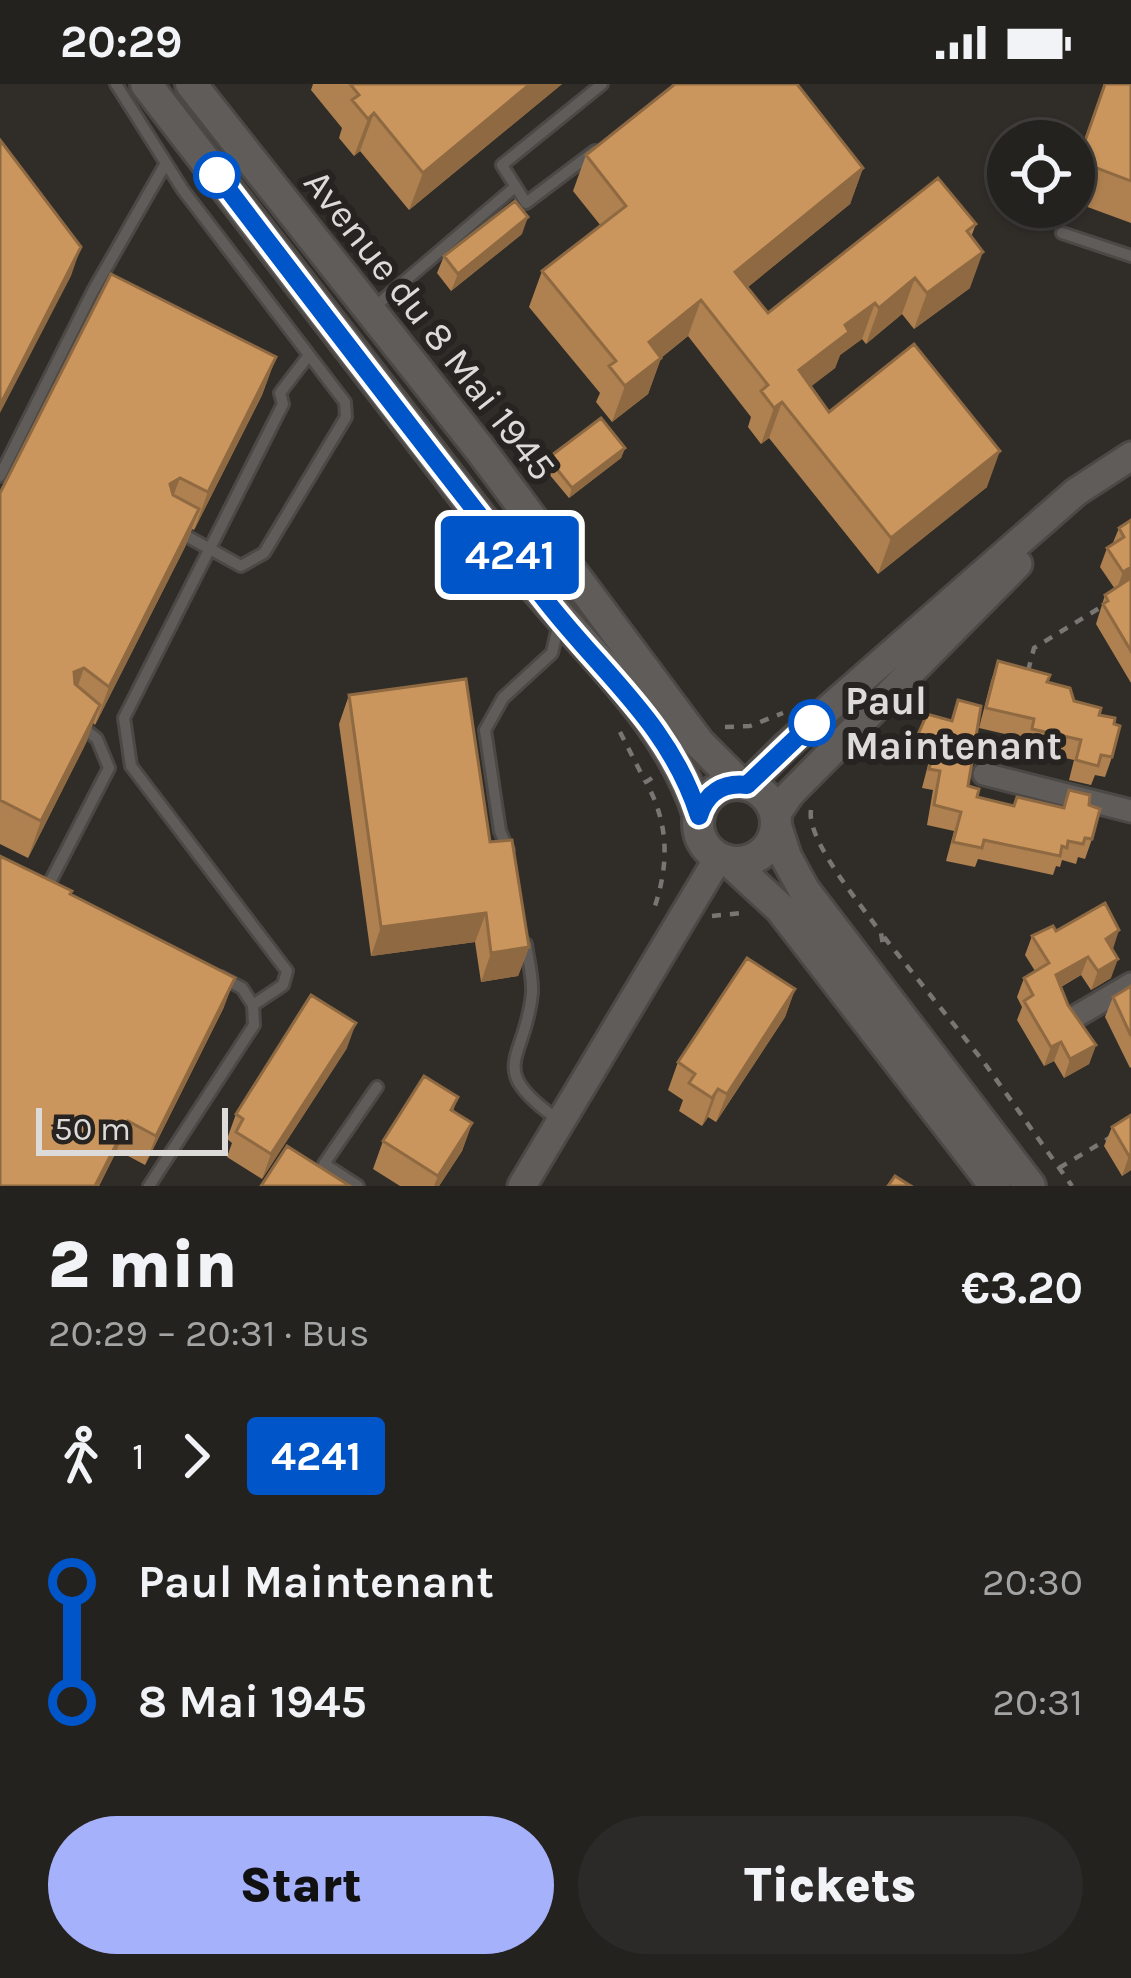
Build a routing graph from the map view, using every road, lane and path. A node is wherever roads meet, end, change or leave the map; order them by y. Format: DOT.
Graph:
graph roads {
  1 [pos="116,84"];
  2 [pos="146,84"];
  3 [pos="192,84"];
  4 [pos="602,84"];
  5 [pos="614,137"];
  6 [pos="166,163"];
  7 [pos="514,187"];
  8 [pos="1062,233"];
  9 [pos="1131,256"];
  10 [pos="93,291"];
  11 [pos="112,301"];
  12 [pos="370,310"];
  13 [pos="309,355"];
  14 [pos="269,381"];
  15 [pos="280,392"];
  16 [pos="1131,456"];
  17 [pos="1131,473"];
  18 [pos="0,476"];
  19 [pos="165,525"];
  20 [pos="502,545"];
  21 [pos="1112,600"];
  22 [pos="560,619"];
  23 [pos="1024,687"];
  24 [pos="68,715"];
  25 [pos="762,721"];
  26 [pos="1014,726"];
  27 [pos="785,747"];
  28 [pos="984,774"];
  29 [pos="808,776"];
  30 [pos="743,784"];
  31 [pos="1131,811"];
  32 [pos="699,816"];
  33 [pos="776,821"];
  34 [pos="724,859"];
  35 [pos="516,872"];
  36 [pos="32,878"];
  37 [pos="48,886"];
  38 [pos="68,897"];
  39 [pos="524,932"];
  40 [pos="880,933"];
  41 [pos="885,954"];
  42 [pos="203,968"];
  43 [pos="1131,984"];
  44 [pos="254,1005"];
  45 [pos="1076,1017"];
  46 [pos="377,1087"];
  47 [pos="562,1122"];
  48 [pos="1113,1135"];
  49 [pos="1059,1168"];
  50 [pos="149,1186"];
  51 [pos="358,1186"];
  52 [pos="522,1186"];
  53 [pos="995,1186"];
  54 [pos="1030,1186"];
  55 [pos="1072,1186"];
  1 -- 6 [label="lane"];
  2 -- 20 [label="main road, Avenue du 8 Mai 1945"];
  3 -- 12 [label="main road, Avenue du 8 Mai 1945"];
  4 -- 7 [label="lane"];
  5 -- 7 [label="lane"];
  6 -- 10 [label="lane"];
  6 -- 13 [label="lane"];
  7 -- 12 [label="lane"];
  8 -- 9 [label="lane"];
  10 -- 11 [label="lane"];
  10 -- 18 [label="lane"];
  12 -- 20 [label="main road"];
  12 -- 30 [label="main road, Avenue du 8 Mai 1945"];
  13 -- 15 [label="lane"];
  13 -- 19 [label="lane"];
  14 -- 15 [label="lane"];
  15 -- 44 [label="lane"];
  16 -- 27 [label="street"];
  17 -- 29 [label="street"];
  20 -- 22 [label="main road, Avenue du 8 Mai 1945"];
  21 -- 23 [label="path"];
  22 -- 32 [label="main road, Avenue du 8 Mai 1945"];
  22 -- 35 [label="lane"];
  24 -- 37 [label="lane"];
  25 -- 27 [label="path"];
  26 -- 28 [label="path"];
  27 -- 30 [label="street"];
  28 -- 31 [label="street"];
  29 -- 33 [label="street"];
  29 -- 40 [label="path"];
  30 -- 32 [label="main road"];
  30 -- 33 [label="main road, Avenue du 8 Mai 1945"];
  32 -- 34 [label="main road, Avenue du 8 Mai 1945"];
  33 -- 34 [label="main road"];
  33 -- 54 [label="main road, Avenue du 8 Mai 1945"];
  34 -- 47 [label="street"];
  34 -- 53 [label="main road, Avenue du 8 Mai 1945"];
  36 -- 37 [label="lane"];
  37 -- 38 [label="lane"];
  39 -- 47 [label="lane"];
  40 -- 41 [label="path"];
  40 -- 49 [label="path"];
  42 -- 44 [label="lane"];
  43 -- 45 [label="street"];
  44 -- 50 [label="lane"];
  46 -- 51 [label="lane"];
  47 -- 52 [label="street"];
  48 -- 49 [label="path"];
  49 -- 55 [label="path"];
}
